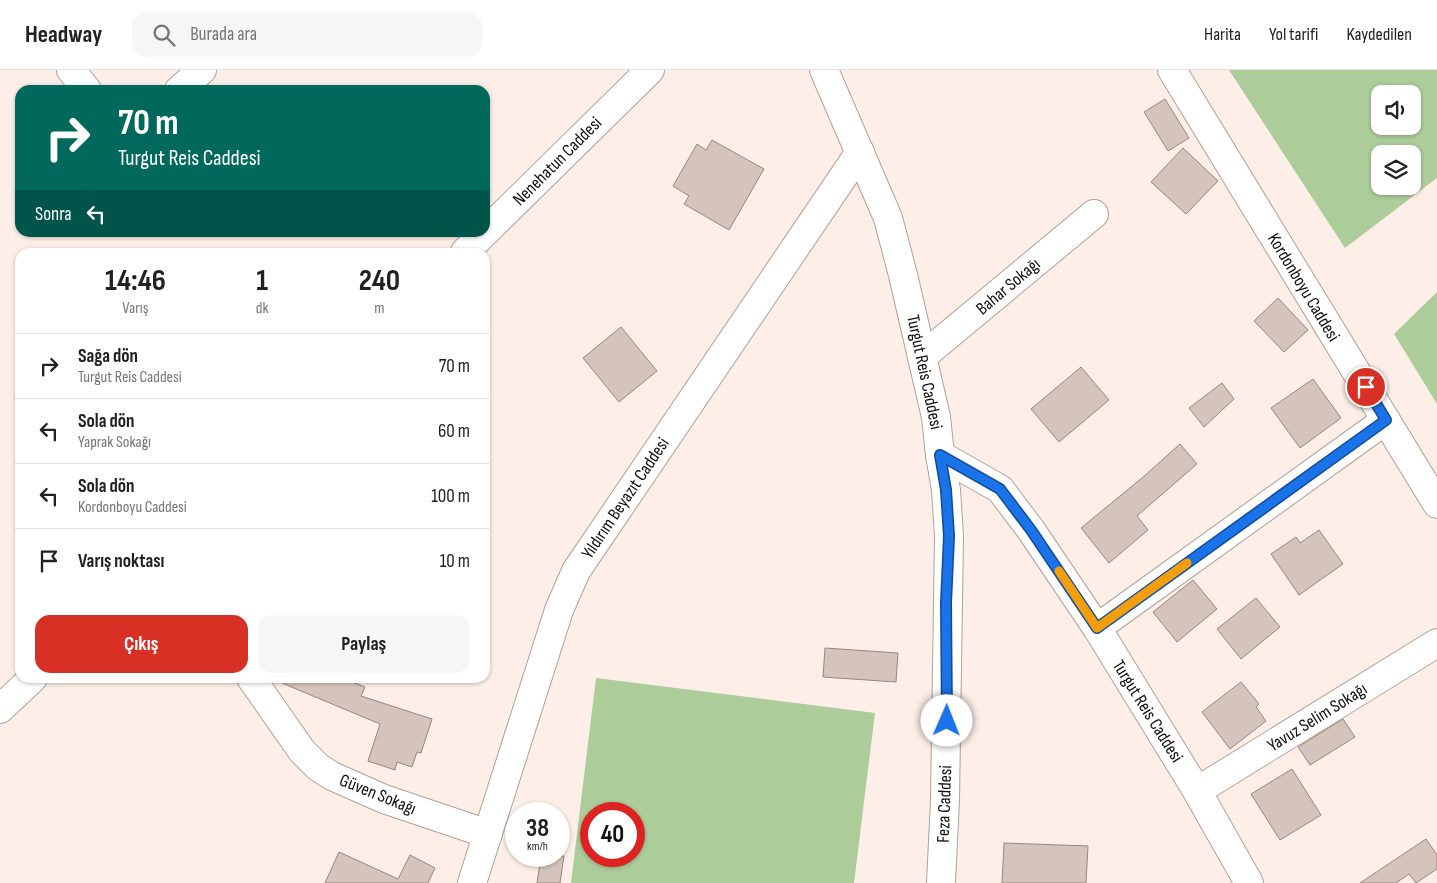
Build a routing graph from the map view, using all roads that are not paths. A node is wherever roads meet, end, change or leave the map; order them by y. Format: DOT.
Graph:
graph roads {
  1 [pos="71,70"];
  2 [pos="202,70"];
  3 [pos="650,70"];
  4 [pos="824,70"];
  5 [pos="1172,70"];
  6 [pos="83,85"];
  7 [pos="185,85"];
  8 [pos="860,152"];
  9 [pos="1094,214"];
  10 [pos="490,227"];
  11 [pos="480,237"];
  12 [pos="469,248"];
  13 [pos="922,357"];
  14 [pos="1386,420"];
  15 [pos="940,455"];
  16 [pos="1437,504"];
  17 [pos="1097,628"];
  18 [pos="1437,643"];
  19 [pos="28,683"];
  20 [pos="254,683"];
  21 [pos="0,709"];
  22 [pos="1197,791"];
  23 [pos="488,834"];
  24 [pos="472,883"];
  25 [pos="942,883"];
  26 [pos="1249,883"];
  1 -- 6 [label="street"];
  2 -- 7 [label="street"];
  3 -- 10 [label="street, Nenehatun Caddesi"];
  4 -- 8 [label="street, Turgut Reis Caddesi"];
  5 -- 14 [label="street, Kordonboyu Caddesi"];
  8 -- 13 [label="street, Turgut Reis Caddesi"];
  8 -- 23 [label="street, Yıldırım Beyazıt Caddesi"];
  9 -- 13 [label="street, Bahar Sokağı"];
  11 -- 12 [label="street, Nenehatun Caddesi"];
  13 -- 15 [label="street, Turgut Reis Caddesi"];
  14 -- 16 [label="street, Kordonboyu Caddesi"];
  14 -- 17 [label="street"];
  15 -- 17 [label="street, Turgut Reis Caddesi"];
  15 -- 25 [label="street, Feza Caddesi"];
  17 -- 22 [label="street, Turgut Reis Caddesi"];
  18 -- 22 [label="street, Yavuz Selim Sokağı"];
  19 -- 21 [label="street"];
  20 -- 23 [label="street, Güven Sokağı"];
  22 -- 26 [label="street, Turgut Reis Caddesi"];
  23 -- 24 [label="street, Yıldırım Beyazıt Caddesi"];
}
